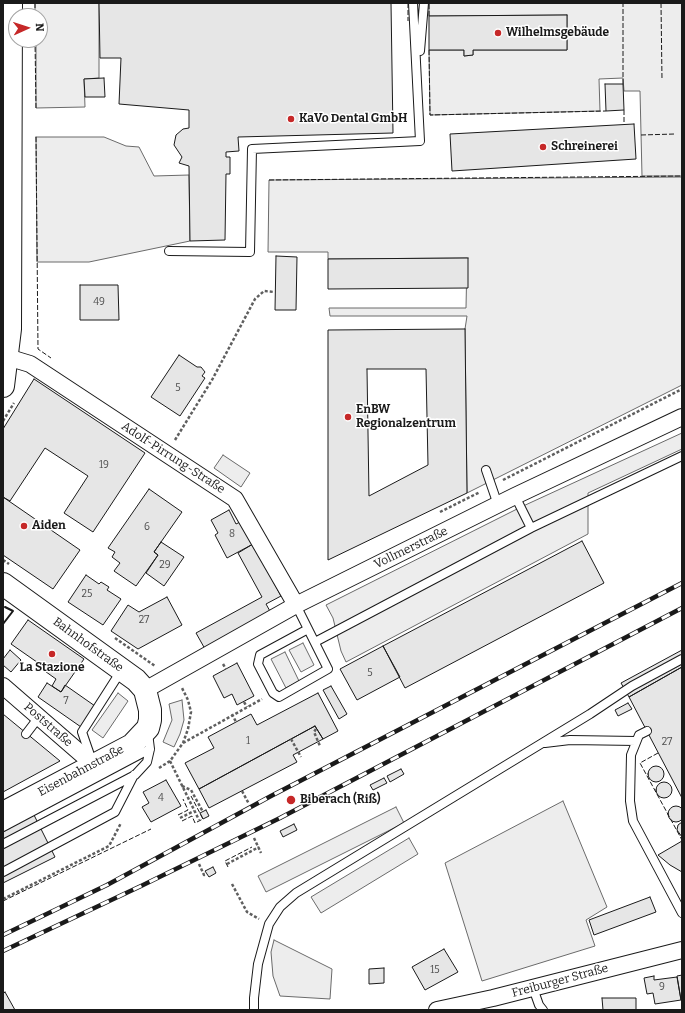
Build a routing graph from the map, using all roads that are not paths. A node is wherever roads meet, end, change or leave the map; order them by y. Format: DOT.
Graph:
graph roads {
  1 [pos="11,3"];
  2 [pos="413,3"];
  3 [pos="424,3"];
  4 [pos="418,68"];
  5 [pos="169,251"];
  6 [pos="7,357"];
  7 [pos="3,386"];
  8 [pos="682,417"];
  9 [pos="682,456"];
  10 [pos="486,470"];
  11 [pos="515,496"];
  12 [pos="498,505"];
  13 [pos="531,528"];
  14 [pos="3,584"];
  15 [pos="296,605"];
  16 [pos="308,630"];
  17 [pos="315,642"];
  18 [pos="682,659"];
  19 [pos="122,669"];
  20 [pos="3,686"];
  21 [pos="145,690"];
  22 [pos="39,717"];
  23 [pos="646,731"];
  24 [pos="149,733"];
  25 [pos="26,734"];
  26 [pos="636,741"];
  27 [pos="542,743"];
  28 [pos="94,765"];
  29 [pos="134,774"];
  30 [pos="3,813"];
  31 [pos="3,827"];
  32 [pos="3,844"];
  33 [pos="3,872"];
  34 [pos="682,913"];
  35 [pos="682,950"];
  36 [pos="533,988"];
  37 [pos="254,1010"];
  38 [pos="437,1010"];
  39 [pos="543,1010"];
  1 -- 6 [label="main road"];
  2 -- 4 [label="lane"];
  3 -- 4 [label="lane"];
  4 -- 5 [label="lane"];
  6 -- 7 [label="main road"];
  6 -- 15 [label="street, Adolf-Pirrung-Straße"];
  8 -- 11 [label="street, Vollmerstraße"];
  9 -- 13 [label="lane"];
  10 -- 12 [label="lane"];
  11 -- 12 [label="street, Vollmerstraße"];
  11 -- 13 [label="lane"];
  12 -- 15 [label="street, Vollmerstraße"];
  13 -- 17 [label="lane"];
  14 -- 19 [label="main road, Bahnhofstraße"];
  15 -- 16 [label="lane"];
  15 -- 21 [label="street, Vollmerstraße"];
  16 -- 17 [label="lane"];
  16 -- 17 [label="lane"];
  18 -- 27 [label="lane"];
  19 -- 21 [label="main road, Bahnhofstraße"];
  19 -- 28 [label="lane"];
  20 -- 22 [label="street, Poststraße"];
  21 -- 24 [label="main road"];
  22 -- 25 [label="lane"];
  22 -- 28 [label="street, Poststraße"];
  23 -- 26 [label="lane"];
  24 -- 28 [label="main road, Eisenbahnstraße"];
  24 -- 29 [label="lane"];
  24 -- 31 [label="lane"];
  26 -- 27 [label="lane"];
  26 -- 34 [label="lane"];
  27 -- 37 [label="lane"];
  28 -- 30 [label="main road, Eisenbahnstraße"];
  29 -- 32 [label="lane"];
  29 -- 33 [label="lane"];
  35 -- 36 [label="street, Freiburger Straße"];
  36 -- 38 [label="street, Freiburger Straße"];
  36 -- 39 [label="lane"];
}
